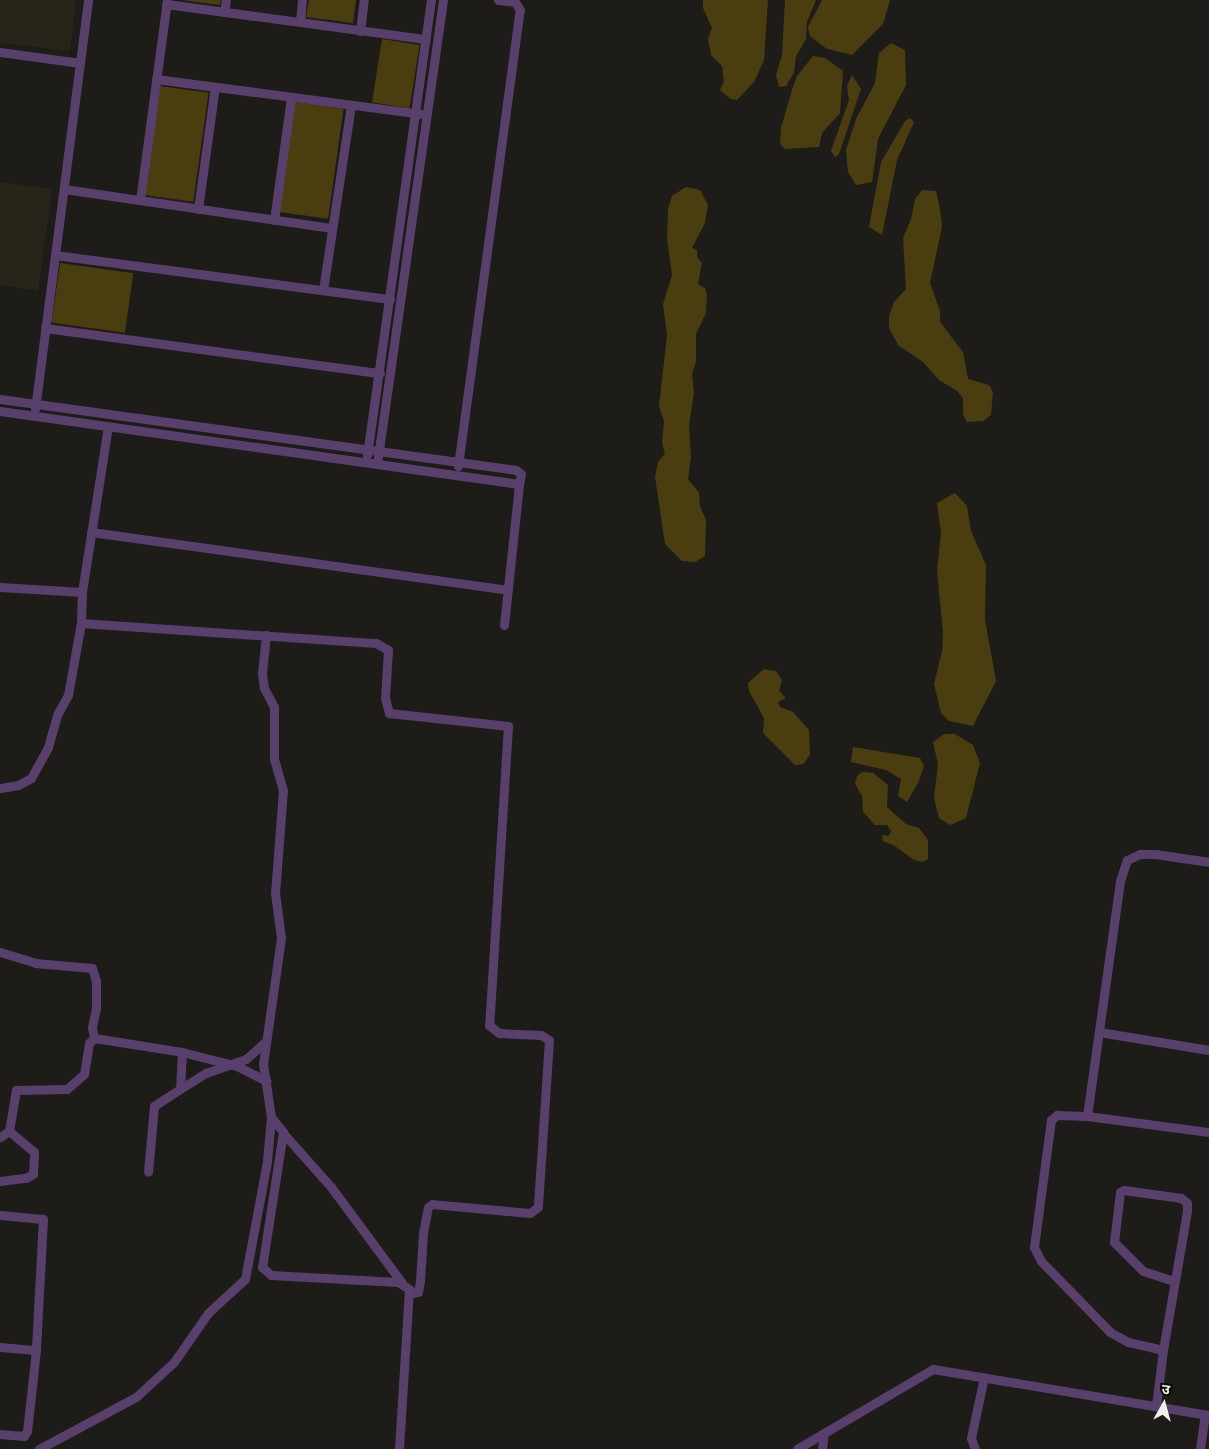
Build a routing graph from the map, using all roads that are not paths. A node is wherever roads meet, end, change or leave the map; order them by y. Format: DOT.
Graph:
graph roads {
  1 [pos="88,0"];
  2 [pos="226,0"];
  3 [pos="302,0"];
  4 [pos="364,0"];
  5 [pos="431,0"];
  6 [pos="443,0"];
  7 [pos="498,0"];
  8 [pos="167,2"];
  9 [pos="224,12"];
  10 [pos="300,22"];
  11 [pos="360,30"];
  12 [pos="426,40"];
  13 [pos="0,52"];
  14 [pos="80,63"];
  15 [pos="156,79"];
  16 [pos="216,87"];
  17 [pos="291,97"];
  18 [pos="351,105"];
  19 [pos="415,114"];
  20 [pos="427,115"];
  21 [pos="64,189"];
  22 [pos="140,200"];
  23 [pos="198,208"];
  24 [pos="274,220"];
  25 [pos="332,228"];
  26 [pos="55,255"];
  27 [pos="323,290"];
  28 [pos="390,299"];
  29 [pos="46,328"];
  30 [pos="380,373"];
  31 [pos="0,399"];
  32 [pos="36,404"];
  33 [pos="0,411"];
  34 [pos="34,416"];
  35 [pos="108,426"];
  36 [pos="368,450"];
  37 [pos="379,451"];
  38 [pos="459,462"];
  39 [pos="366,463"];
  40 [pos="377,464"];
  41 [pos="456,474"];
  42 [pos="519,484"];
  43 [pos="92,532"];
  44 [pos="0,587"];
  45 [pos="508,590"];
  46 [pos="82,592"];
  47 [pos="81,623"];
  48 [pos="504,625"];
  49 [pos="266,636"];
  50 [pos="0,788"];
  51 [pos="1209,862"];
  52 [pos="0,952"];
  53 [pos="1098,1032"];
  54 [pos="94,1038"];
  55 [pos="264,1043"];
  56 [pos="1209,1050"];
  57 [pos="182,1052"];
  58 [pos="233,1064"];
  59 [pos="266,1081"];
  60 [pos="180,1090"];
  61 [pos="1087,1116"];
  62 [pos="271,1117"];
  63 [pos="9,1131"];
  64 [pos="1209,1132"];
  65 [pos="283,1133"];
  66 [pos="0,1138"];
  67 [pos="148,1172"];
  68 [pos="0,1180"];
  69 [pos="0,1215"];
  70 [pos="1174,1281"];
  71 [pos="402,1283"];
  72 [pos="410,1294"];
  73 [pos="0,1347"];
  74 [pos="36,1350"];
  75 [pos="1163,1350"];
  76 [pos="984,1377"];
  77 [pos="1156,1406"];
  78 [pos="1207,1415"];
  79 [pos="824,1433"];
  80 [pos="0,1434"];
  81 [pos="39,1449"];
  82 [pos="399,1449"];
  83 [pos="797,1449"];
  84 [pos="822,1449"];
  85 [pos="975,1449"];
  86 [pos="1200,1449"];
  1 -- 14 [label="street"];
  2 -- 9 [label="street"];
  3 -- 10 [label="street"];
  4 -- 11 [label="street"];
  5 -- 12 [label="street"];
  6 -- 20 [label="street"];
  7 -- 38 [label="street"];
  8 -- 9 [label="street"];
  8 -- 15 [label="street"];
  9 -- 10 [label="street"];
  10 -- 11 [label="street"];
  11 -- 12 [label="street"];
  12 -- 19 [label="street"];
  13 -- 14 [label="street"];
  14 -- 21 [label="street"];
  15 -- 16 [label="street"];
  15 -- 22 [label="street"];
  16 -- 17 [label="street"];
  16 -- 23 [label="street"];
  17 -- 18 [label="street"];
  17 -- 24 [label="street"];
  18 -- 19 [label="street"];
  18 -- 25 [label="street"];
  19 -- 20 [label="street"];
  19 -- 28 [label="street"];
  20 -- 37 [label="street"];
  21 -- 22 [label="street"];
  21 -- 26 [label="street"];
  22 -- 23 [label="street"];
  23 -- 24 [label="street"];
  24 -- 25 [label="street"];
  25 -- 27 [label="street"];
  26 -- 27 [label="street"];
  26 -- 29 [label="street"];
  27 -- 28 [label="street"];
  28 -- 30 [label="street"];
  29 -- 30 [label="street"];
  29 -- 32 [label="street"];
  30 -- 36 [label="street"];
  31 -- 32 [label="street"];
  32 -- 34 [label="street"];
  32 -- 36 [label="street"];
  33 -- 34 [label="street"];
  34 -- 35 [label="street"];
  35 -- 39 [label="street"];
  35 -- 43 [label="street"];
  36 -- 37 [label="street"];
  36 -- 39 [label="street"];
  37 -- 38 [label="street"];
  37 -- 40 [label="street"];
  38 -- 41 [label="street"];
  38 -- 42 [label="street"];
  39 -- 40 [label="street"];
  40 -- 41 [label="street"];
  41 -- 42 [label="street"];
  42 -- 45 [label="street"];
  43 -- 45 [label="street"];
  43 -- 46 [label="street"];
  44 -- 46 [label="street"];
  45 -- 48 [label="street"];
  46 -- 47 [label="street"];
  47 -- 49 [label="street"];
  47 -- 50 [label="street"];
  49 -- 55 [label="street"];
  49 -- 72 [label="street"];
  51 -- 53 [label="street"];
  52 -- 54 [label="street"];
  53 -- 56 [label="street"];
  53 -- 61 [label="street"];
  54 -- 57 [label="street"];
  54 -- 63 [label="street"];
  55 -- 58 [label="street"];
  55 -- 59 [label="street"];
  57 -- 58 [label="street"];
  57 -- 60 [label="street"];
  58 -- 59 [label="street"];
  58 -- 60 [label="street"];
  59 -- 62 [label="street"];
  60 -- 67 [label="street"];
  61 -- 64 [label="street"];
  61 -- 75 [label="street"];
  62 -- 65 [label="street"];
  62 -- 81 [label="street"];
  63 -- 66 [label="street"];
  63 -- 68 [label="street"];
  65 -- 71 [label="street"];
  65 -- 71 [label="street"];
  69 -- 74 [label="street"];
  70 -- 70 [label="street"];
  70 -- 75 [label="street"];
  71 -- 72 [label="street"];
  72 -- 82 [label="street"];
  73 -- 74 [label="street"];
  74 -- 80 [label="street"];
  75 -- 77 [label="street"];
  76 -- 77 [label="street"];
  76 -- 79 [label="street"];
  76 -- 85 [label="street"];
  77 -- 78 [label="street"];
  78 -- 86 [label="street"];
  79 -- 83 [label="street"];
  79 -- 84 [label="street"];
}
